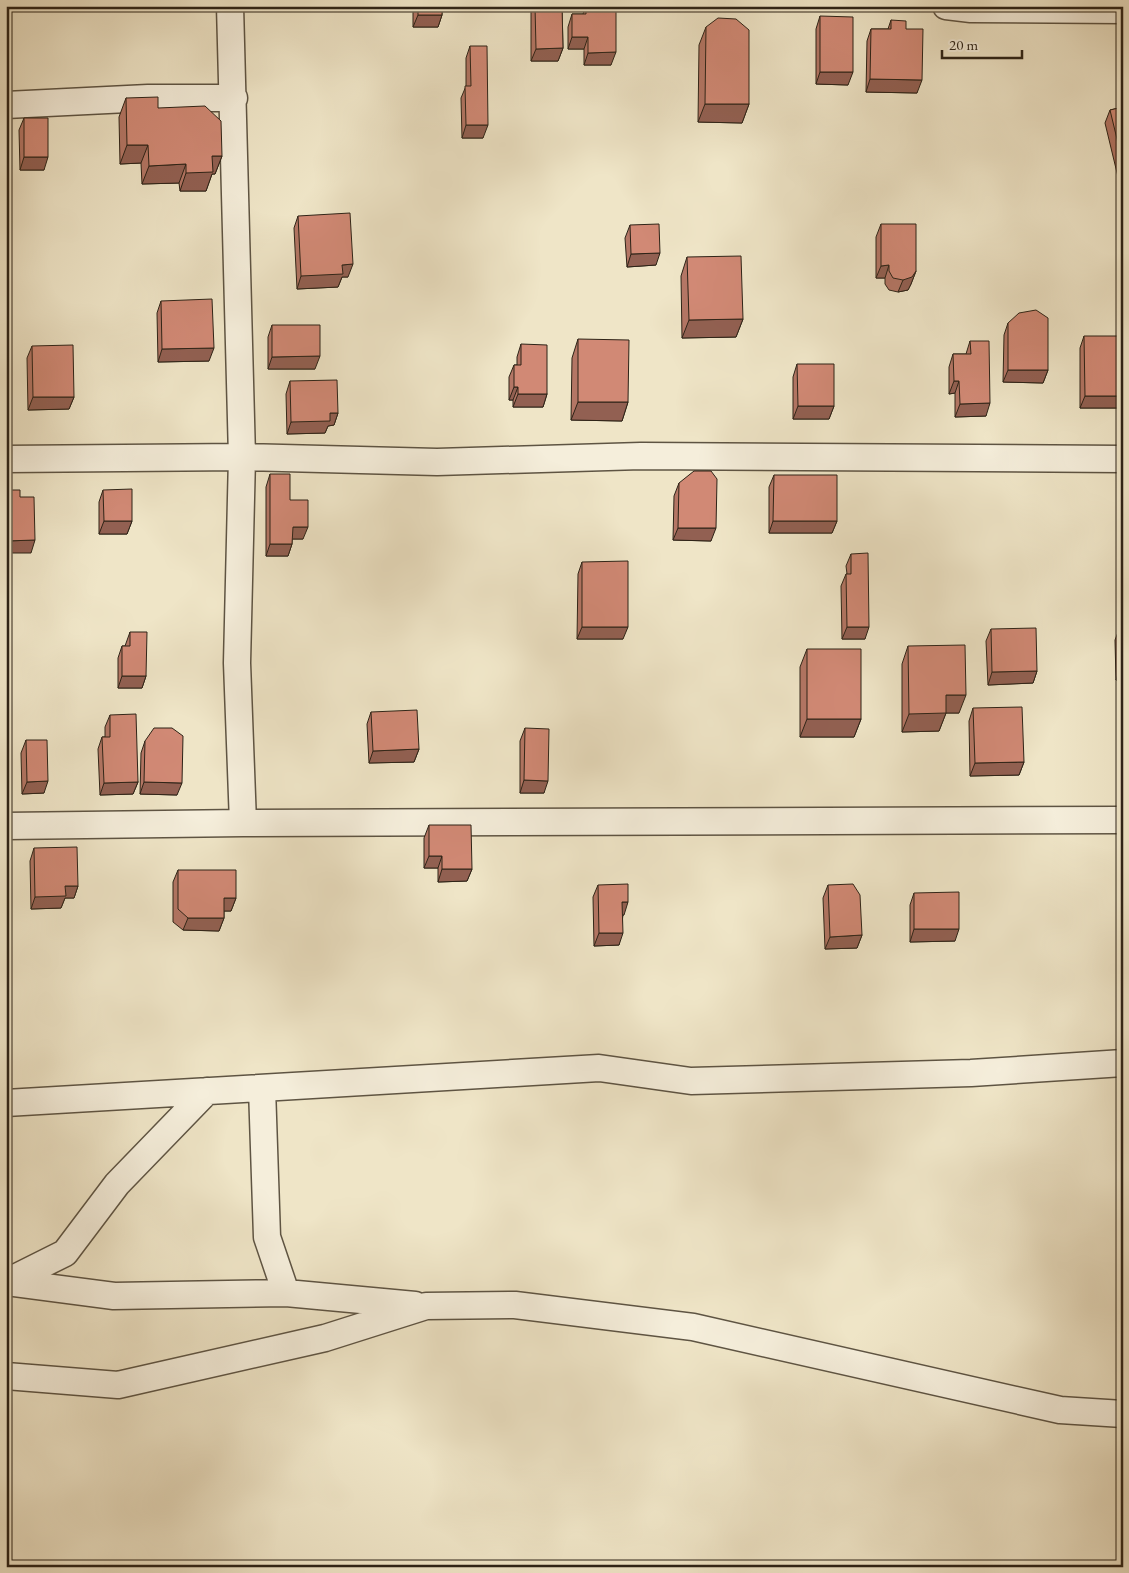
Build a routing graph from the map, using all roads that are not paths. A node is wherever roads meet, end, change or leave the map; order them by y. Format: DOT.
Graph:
graph roads {
  1 [pos="230,6"];
  2 [pos="946,6"];
  3 [pos="1123,10"];
  4 [pos="234,98"];
  5 [pos="6,105"];
  6 [pos="242,457"];
  7 [pos="6,459"];
  8 [pos="1123,459"];
  9 [pos="1123,820"];
  10 [pos="242,823"];
  11 [pos="6,826"];
  12 [pos="1123,1063"];
  13 [pos="262,1088"];
  14 [pos="207,1091"];
  15 [pos="6,1103"];
  16 [pos="286,1293"];
  17 [pos="426,1306"];
  18 [pos="6,1376"];
  19 [pos="1123,1414"];
  1 -- 4 [label="street"];
  2 -- 3 [label="street"];
  4 -- 5 [label="street"];
  4 -- 6 [label="street"];
  6 -- 7 [label="street"];
  6 -- 8 [label="street"];
  6 -- 10 [label="street"];
  9 -- 10 [label="street"];
  10 -- 11 [label="street"];
  12 -- 13 [label="street"];
  13 -- 14 [label="street"];
  13 -- 16 [label="street"];
  14 -- 15 [label="street"];
  14 -- 16 [label="street"];
  16 -- 17 [label="street"];
  17 -- 18 [label="street"];
  17 -- 19 [label="street"];
}
